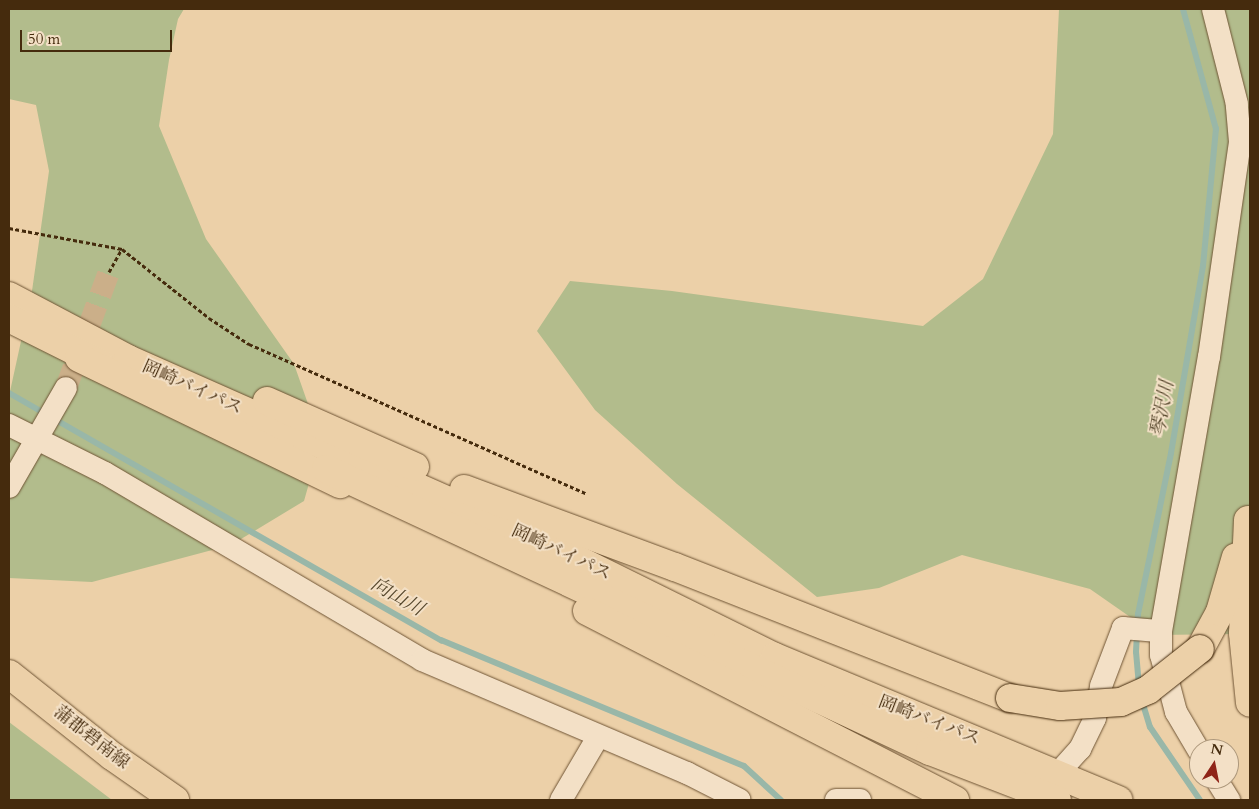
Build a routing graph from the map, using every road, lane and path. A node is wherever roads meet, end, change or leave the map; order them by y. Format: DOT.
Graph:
graph roads {
  1 [pos="1213,9"];
  2 [pos="1244,102"];
  3 [pos="9,228"];
  4 [pos="122,249"];
  5 [pos="109,272"];
  6 [pos="9,296"];
  7 [pos="43,313"];
  8 [pos="9,318"];
  9 [pos="52,341"];
  10 [pos="61,395"];
  11 [pos="9,425"];
  12 [pos="38,438"];
  13 [pos="9,487"];
  14 [pos="586,493"];
  15 [pos="1249,515"];
  16 [pos="1158,631"];
  17 [pos="9,674"];
  18 [pos="1250,703"];
  19 [pos="598,737"];
  20 [pos="1192,739"];
  21 [pos="1060,771"];
  22 [pos="1223,789"];
  23 [pos="175,800"];
  24 [pos="561,800"];
  25 [pos="740,800"];
  26 [pos="836,800"];
  27 [pos="860,800"];
  28 [pos="955,800"];
  29 [pos="1057,800"];
  30 [pos="1116,800"];
  31 [pos="1230,800"];
  1 -- 2 [label="street"];
  2 -- 16 [label="street"];
  3 -- 4 [label="path"];
  4 -- 5 [label="path"];
  4 -- 14 [label="path"];
  6 -- 7 [label="main road, 岡崎バイパス"];
  7 -- 15 [label="main road, bridge"];
  7 -- 30 [label="main road, 岡崎バイパス"];
  8 -- 9 [label="main road, 岡崎バイパス"];
  9 -- 28 [label="main road"];
  9 -- 29 [label="main road, 岡崎バイパス"];
  10 -- 12 [label="street"];
  11 -- 12 [label="street"];
  12 -- 13 [label="street"];
  12 -- 19 [label="street"];
  15 -- 18 [label="main road"];
  16 -- 20 [label="street"];
  16 -- 21 [label="street"];
  17 -- 23 [label="main road, 蒲郡碧南線"];
  19 -- 24 [label="street"];
  19 -- 25 [label="street"];
  22 -- 31 [label="street"];
  26 -- 27 [label="street"];
}
